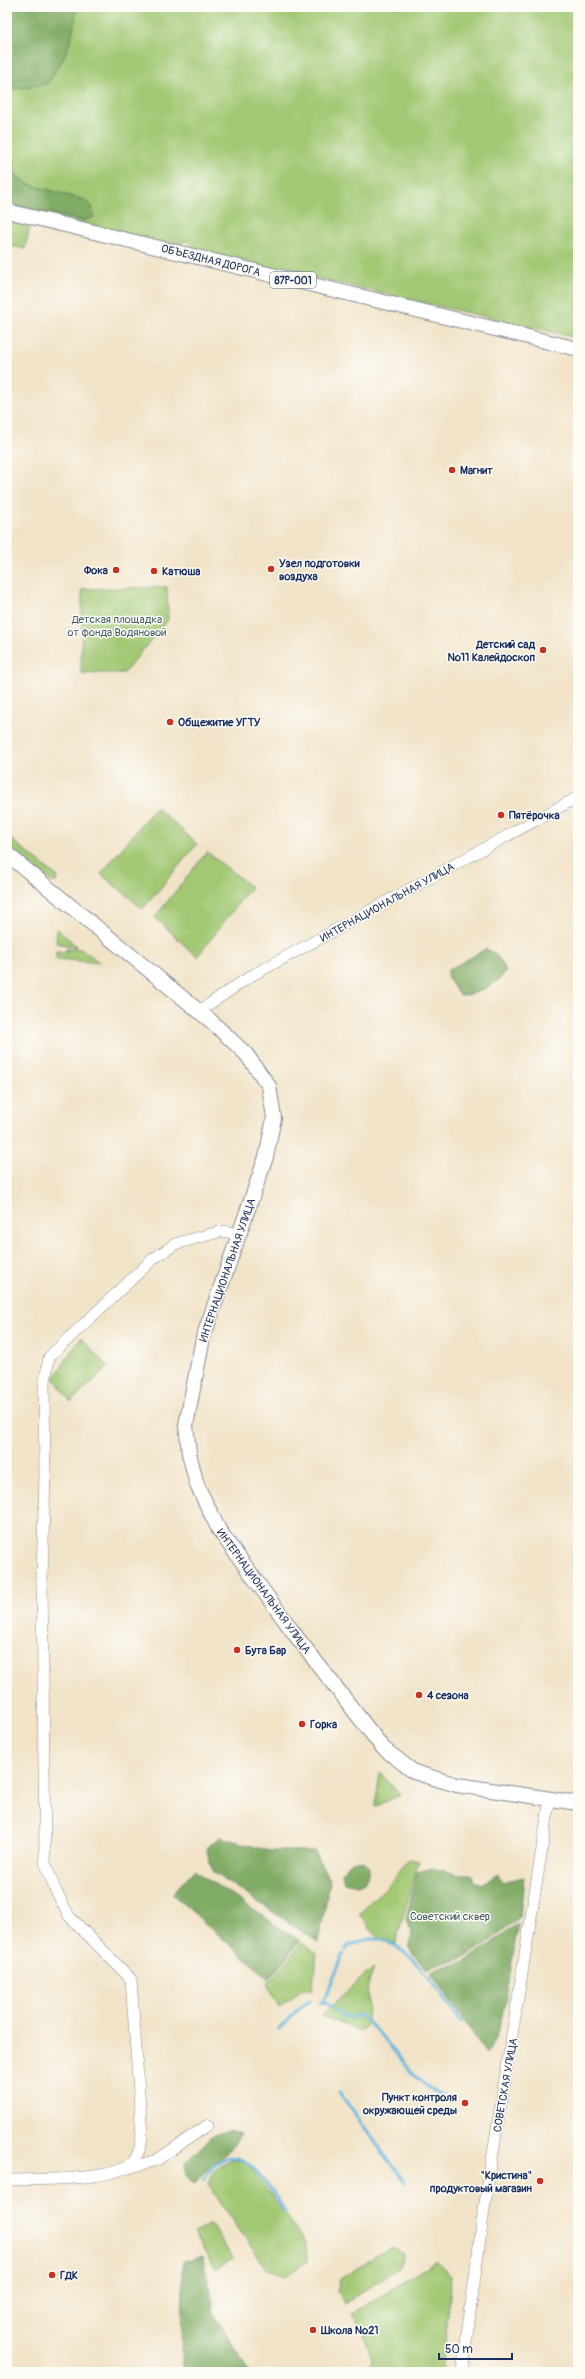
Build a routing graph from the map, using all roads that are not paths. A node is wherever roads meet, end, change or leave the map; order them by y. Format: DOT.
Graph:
graph roads {
  1 [pos="7,211"];
  2 [pos="578,349"];
  3 [pos="578,797"];
  4 [pos="7,854"];
  5 [pos="199,1011"];
  6 [pos="240,1234"];
  7 [pos="550,1799"];
  8 [pos="578,1803"];
  9 [pos="208,2125"];
  10 [pos="120,2171"];
  11 [pos="7,2180"];
  12 [pos="462,2372"];
  1 -- 2 [label="main road, ОБЪЕЗДНАЯ ДОРОГА / 87Р-001"];
  3 -- 5 [label="street, ИНТЕРНАЦИОНАЛЬНАЯ УЛИЦА"];
  4 -- 5 [label="main road, ИНТЕРНАЦИОНАЛЬНАЯ УЛИЦА"];
  5 -- 6 [label="main road, ИНТЕРНАЦИОНАЛЬНАЯ УЛИЦА"];
  6 -- 7 [label="main road, ИНТЕРНАЦИОНАЛЬНАЯ УЛИЦА"];
  6 -- 10 [label="street"];
  7 -- 8 [label="main road, ИНТЕРНАЦИОНАЛЬНАЯ УЛИЦА"];
  7 -- 12 [label="street, СОВЕТСКАЯ УЛИЦА"];
  9 -- 10 [label="street"];
  10 -- 11 [label="street"];
}
